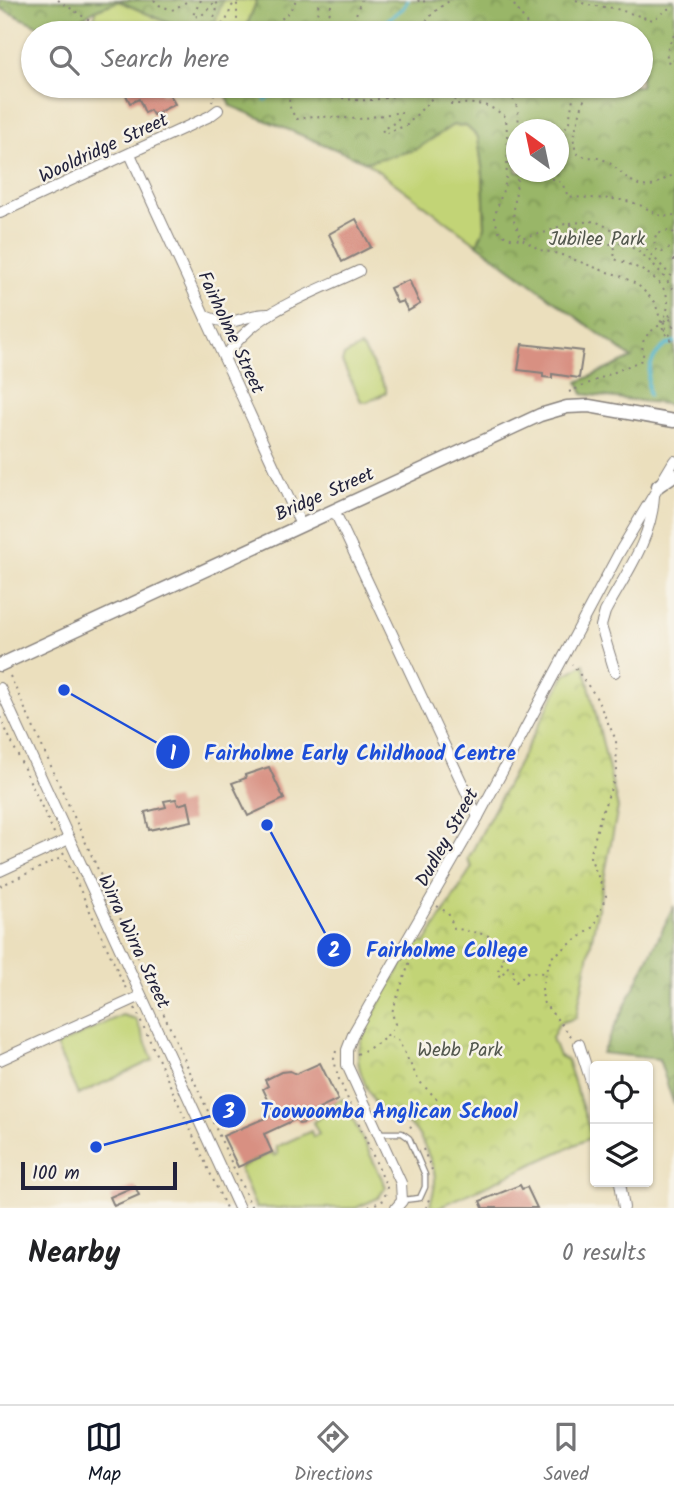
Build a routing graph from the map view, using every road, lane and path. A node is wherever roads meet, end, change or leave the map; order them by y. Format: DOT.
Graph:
graph roads {
  1 [pos="58,0"];
  2 [pos="154,0"];
  3 [pos="190,0"];
  4 [pos="201,0"];
  5 [pos="229,0"];
  6 [pos="296,0"];
  7 [pos="319,0"];
  8 [pos="332,0"];
  9 [pos="361,0"];
  10 [pos="418,0"];
  11 [pos="428,0"];
  12 [pos="452,0"];
  13 [pos="509,0"];
  14 [pos="576,0"];
  15 [pos="238,1"];
  16 [pos="232,6"];
  17 [pos="674,8"];
  18 [pos="90,21"];
  19 [pos="213,21"];
  20 [pos="226,21"];
  21 [pos="237,21"];
  22 [pos="279,21"];
  23 [pos="315,21"];
  24 [pos="327,21"];
  25 [pos="355,21"];
  26 [pos="426,21"];
  27 [pos="524,21"];
  28 [pos="674,35"];
  29 [pos="674,60"];
  30 [pos="289,98"];
  31 [pos="342,98"];
  32 [pos="375,98"];
  33 [pos="432,98"];
  34 [pos="459,98"];
  35 [pos="513,98"];
  36 [pos="573,98"];
  37 [pos="584,98"];
  38 [pos="218,110"];
  39 [pos="518,119"];
  40 [pos="569,122"];
  41 [pos="130,154"];
  42 [pos="674,175"];
  43 [pos="517,182"];
  44 [pos="560,182"];
  45 [pos="0,213"];
  46 [pos="674,215"];
  47 [pos="565,224"];
  48 [pos="674,233"];
  49 [pos="522,239"];
  50 [pos="608,243"];
  51 [pos="674,246"];
  52 [pos="674,259"];
  53 [pos="674,265"];
  54 [pos="359,271"];
  55 [pos="674,279"];
  56 [pos="674,292"];
  57 [pos="674,311"];
  58 [pos="270,314"];
  59 [pos="205,316"];
  60 [pos="674,318"];
  61 [pos="661,325"];
  62 [pos="674,326"];
  63 [pos="664,328"];
  64 [pos="668,332"];
  65 [pos="674,332"];
  66 [pos="674,339"];
  67 [pos="674,345"];
  68 [pos="225,358"];
  69 [pos="569,392"];
  70 [pos="674,421"];
  71 [pos="674,461"];
  72 [pos="674,475"];
  73 [pos="656,489"];
  74 [pos="334,510"];
  75 [pos="301,525"];
  76 [pos="564,656"];
  77 [pos="0,665"];
  78 [pos="615,672"];
  79 [pos="10,676"];
  80 [pos="0,688"];
  81 [pos="0,717"];
  82 [pos="478,817"];
  83 [pos="64,841"];
  84 [pos="65,856"];
  85 [pos="0,871"];
  86 [pos="0,886"];
  87 [pos="440,908"];
  88 [pos="414,930"];
  89 [pos="545,973"];
  90 [pos="141,996"];
  91 [pos="131,1000"];
  92 [pos="389,1036"];
  93 [pos="579,1044"];
  94 [pos="336,1051"];
  95 [pos="346,1058"];
  96 [pos="0,1060"];
  97 [pos="590,1078"];
  98 [pos="437,1099"];
  99 [pos="378,1133"];
  100 [pos="621,1187"];
  101 [pos="399,1204"];
  102 [pos="226,1208"];
  103 [pos="239,1208"];
  104 [pos="252,1208"];
  105 [pos="366,1208"];
  106 [pos="624,1208"];
  1 -- 18 [label="path"];
  2 -- 3 [label="path"];
  4 -- 19 [label="path"];
  5 -- 16 [label="path"];
  6 -- 22 [label="path"];
  7 -- 23 [label="path"];
  8 -- 24 [label="path"];
  9 -- 25 [label="path"];
  10 -- 11 [label="path"];
  12 -- 26 [label="path"];
  13 -- 27 [label="path"];
  14 -- 17 [label="path"];
  15 -- 16 [label="path"];
  15 -- 21 [label="path"];
  16 -- 20 [label="path"];
  28 -- 29 [label="path"];
  30 -- 33 [label="path"];
  31 -- 32 [label="path"];
  34 -- 49 [label="path"];
  35 -- 39 [label="path"];
  36 -- 40 [label="path"];
  37 -- 42 [label="path"];
  38 -- 41 [label="street, Wooldridge Street"];
  41 -- 45 [label="street, Wooldridge Street"];
  41 -- 59 [label="street, Fairholme Street"];
  43 -- 49 [label="path"];
  44 -- 46 [label="path"];
  47 -- 49 [label="path"];
  47 -- 50 [label="path"];
  47 -- 55 [label="path"];
  48 -- 51 [label="path"];
  49 -- 61 [label="path"];
  50 -- 56 [label="path"];
  50 -- 61 [label="path"];
  52 -- 53 [label="path"];
  54 -- 58 [label="street"];
  57 -- 61 [label="path"];
  58 -- 59 [label="street"];
  58 -- 68 [label="street"];
  59 -- 68 [label="street, Fairholme Street"];
  60 -- 61 [label="path"];
  61 -- 63 [label="path"];
  61 -- 67 [label="path"];
  61 -- 69 [label="path"];
  62 -- 63 [label="path"];
  63 -- 64 [label="path"];
  64 -- 65 [label="path"];
  64 -- 66 [label="path"];
  68 -- 75 [label="street, Fairholme Street"];
  70 -- 74 [label="street, Bridge Street"];
  71 -- 73 [label="street, Dudley Street"];
  72 -- 73 [label="street"];
  73 -- 76 [label="street, Dudley Street"];
  73 -- 78 [label="street"];
  74 -- 75 [label="street, Bridge Street"];
  74 -- 82 [label="street"];
  75 -- 77 [label="street, Bridge Street"];
  76 -- 82 [label="street, Dudley Street"];
  76 -- 89 [label="path"];
  79 -- 104 [label="path"];
  80 -- 83 [label="street, Wirra Wirra Street"];
  81 -- 83 [label="path"];
  82 -- 88 [label="street, Dudley Street"];
  83 -- 84 [label="path"];
  83 -- 85 [label="street"];
  83 -- 90 [label="street, Wirra Wirra Street"];
  84 -- 86 [label="path"];
  84 -- 91 [label="path"];
  87 -- 89 [label="path"];
  88 -- 92 [label="path"];
  88 -- 95 [label="street, Dudley Street"];
  89 -- 93 [label="path"];
  90 -- 91 [label="street"];
  90 -- 103 [label="street, Wirra Wirra Street"];
  91 -- 96 [label="street"];
  91 -- 102 [label="path"];
  92 -- 95 [label="path"];
  92 -- 98 [label="path"];
  93 -- 97 [label="street"];
  94 -- 105 [label="path"];
  95 -- 99 [label="street"];
  99 -- 101 [label="street"];
  99 -- 101 [label="lane"];
  100 -- 106 [label="street"];
}
